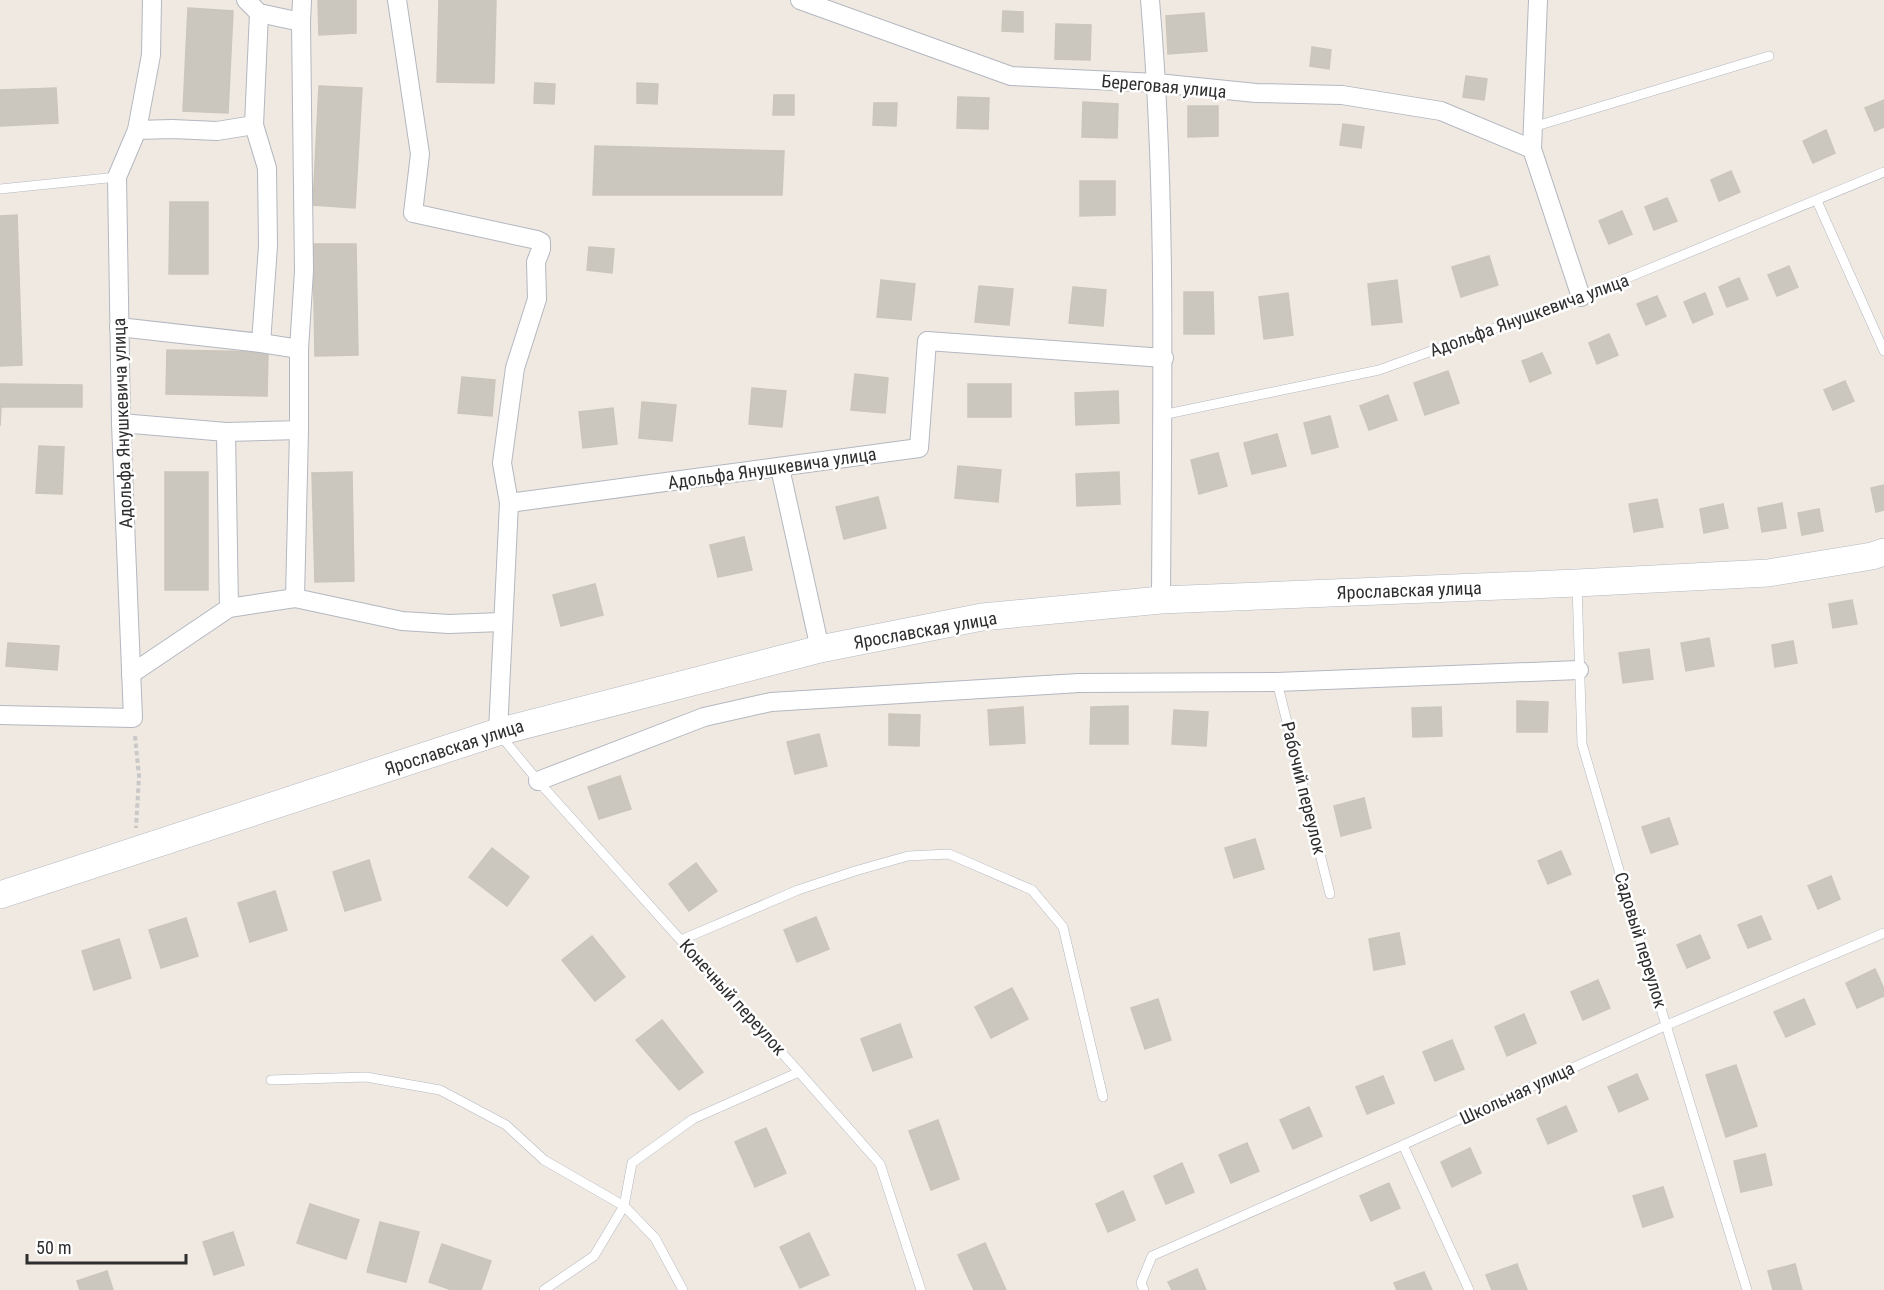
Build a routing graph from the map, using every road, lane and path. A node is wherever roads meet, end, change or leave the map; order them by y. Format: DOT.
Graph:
graph roads {
  1 [pos="152,0"];
  2 [pos="302,0"];
  3 [pos="396,0"];
  4 [pos="800,0"];
  5 [pos="1149,0"];
  6 [pos="1538,0"];
  7 [pos="253,7"];
  8 [pos="301,22"];
  9 [pos="1769,56"];
  10 [pos="1157,83"];
  11 [pos="254,125"];
  12 [pos="1533,127"];
  13 [pos="137,130"];
  14 [pos="1532,149"];
  15 [pos="1884,172"];
  16 [pos="117,177"];
  17 [pos="0,189"];
  18 [pos="1817,201"];
  19 [pos="1581,297"];
  20 [pos="119,327"];
  21 [pos="261,343"];
  22 [pos="299,349"];
  23 [pos="1884,351"];
  24 [pos="1164,358"];
  25 [pos="1162,415"];
  26 [pos="120,423"];
  27 [pos="299,430"];
  28 [pos="226,432"];
  29 [pos="780,468"];
  30 [pos="508,503"];
  31 [pos="1884,552"];
  32 [pos="1577,583"];
  33 [pos="295,597"];
  34 [pos="1161,600"];
  35 [pos="229,608"];
  36 [pos="502,622"];
  37 [pos="820,649"];
  38 [pos="1579,669"];
  39 [pos="131,674"];
  40 [pos="1278,682"];
  41 [pos="0,715"];
  42 [pos="133,718"];
  43 [pos="498,732"];
  44 [pos="538,781"];
  45 [pos="134,852"];
  46 [pos="1330,894"];
  47 [pos="0,895"];
  48 [pos="1884,933"];
  49 [pos="681,940"];
  50 [pos="1667,1024"];
  51 [pos="799,1072"];
  52 [pos="271,1080"];
  53 [pos="1103,1097"];
  54 [pos="1404,1145"];
  55 [pos="624,1206"];
  56 [pos="544,1290"];
  57 [pos="683,1290"];
  58 [pos="921,1290"];
  59 [pos="1144,1290"];
  60 [pos="1469,1290"];
  61 [pos="1747,1290"];
  1 -- 13 [label="street, Адольфа Янушкевича улица"];
  2 -- 8 [label="street"];
  3 -- 30 [label="street"];
  4 -- 10 [label="street, Береговая улица"];
  5 -- 10 [label="street"];
  6 -- 12 [label="street"];
  7 -- 8 [label="street"];
  7 -- 11 [label="street"];
  8 -- 22 [label="street"];
  9 -- 12 [label="lane"];
  10 -- 14 [label="street, Береговая улица"];
  10 -- 24 [label="street"];
  11 -- 13 [label="street"];
  11 -- 21 [label="street"];
  12 -- 14 [label="street"];
  13 -- 16 [label="street, Адольфа Янушкевича улица"];
  14 -- 19 [label="street"];
  15 -- 18 [label="lane, Адольфа Янушкевича улица"];
  16 -- 17 [label="lane"];
  16 -- 20 [label="street, Адольфа Янушкевича улица"];
  18 -- 19 [label="lane, Адольфа Янушкевича улица"];
  18 -- 23 [label="lane"];
  19 -- 25 [label="lane, Адольфа Янушкевича улица"];
  20 -- 21 [label="street"];
  20 -- 26 [label="street, Адольфа Янушкевича улица"];
  21 -- 22 [label="street"];
  22 -- 27 [label="street"];
  24 -- 25 [label="street"];
  24 -- 29 [label="street, Адольфа Янушкевича улица"];
  25 -- 34 [label="street"];
  26 -- 28 [label="street"];
  26 -- 39 [label="street, Адольфа Янушкевича улица"];
  27 -- 28 [label="street"];
  27 -- 33 [label="street"];
  28 -- 35 [label="street"];
  29 -- 30 [label="street, Адольфа Янушкевича улица"];
  29 -- 37 [label="street"];
  30 -- 36 [label="street"];
  31 -- 32 [label="main road, Ярославская улица"];
  32 -- 34 [label="main road, Ярославская улица"];
  32 -- 38 [label="lane, Садовый переулок"];
  33 -- 35 [label="street"];
  33 -- 36 [label="street"];
  34 -- 37 [label="main road, Ярославская улица"];
  35 -- 39 [label="street"];
  36 -- 43 [label="street"];
  37 -- 43 [label="main road, Ярославская улица"];
  38 -- 40 [label="street"];
  38 -- 50 [label="lane, Садовый переулок"];
  39 -- 42 [label="street, Адольфа Янушкевича улица"];
  40 -- 44 [label="street"];
  40 -- 46 [label="lane, Рабочий переулок"];
  41 -- 42 [label="street"];
  42 -- 45 [label="path"];
  43 -- 44 [label="lane, Конечный переулок"];
  43 -- 45 [label="main road, Ярославская улица"];
  44 -- 49 [label="lane, Конечный переулок"];
  45 -- 47 [label="main road, Ярославская улица"];
  48 -- 50 [label="lane, Школьная улица"];
  49 -- 51 [label="lane, Конечный переулок"];
  49 -- 53 [label="lane"];
  50 -- 54 [label="lane, Школьная улица"];
  50 -- 61 [label="lane, Садовый переулок"];
  51 -- 55 [label="lane"];
  51 -- 58 [label="lane, Конечный переулок"];
  52 -- 55 [label="lane"];
  54 -- 59 [label="lane, Школьная улица"];
  54 -- 60 [label="lane"];
  55 -- 56 [label="lane"];
  55 -- 57 [label="lane"];
}
